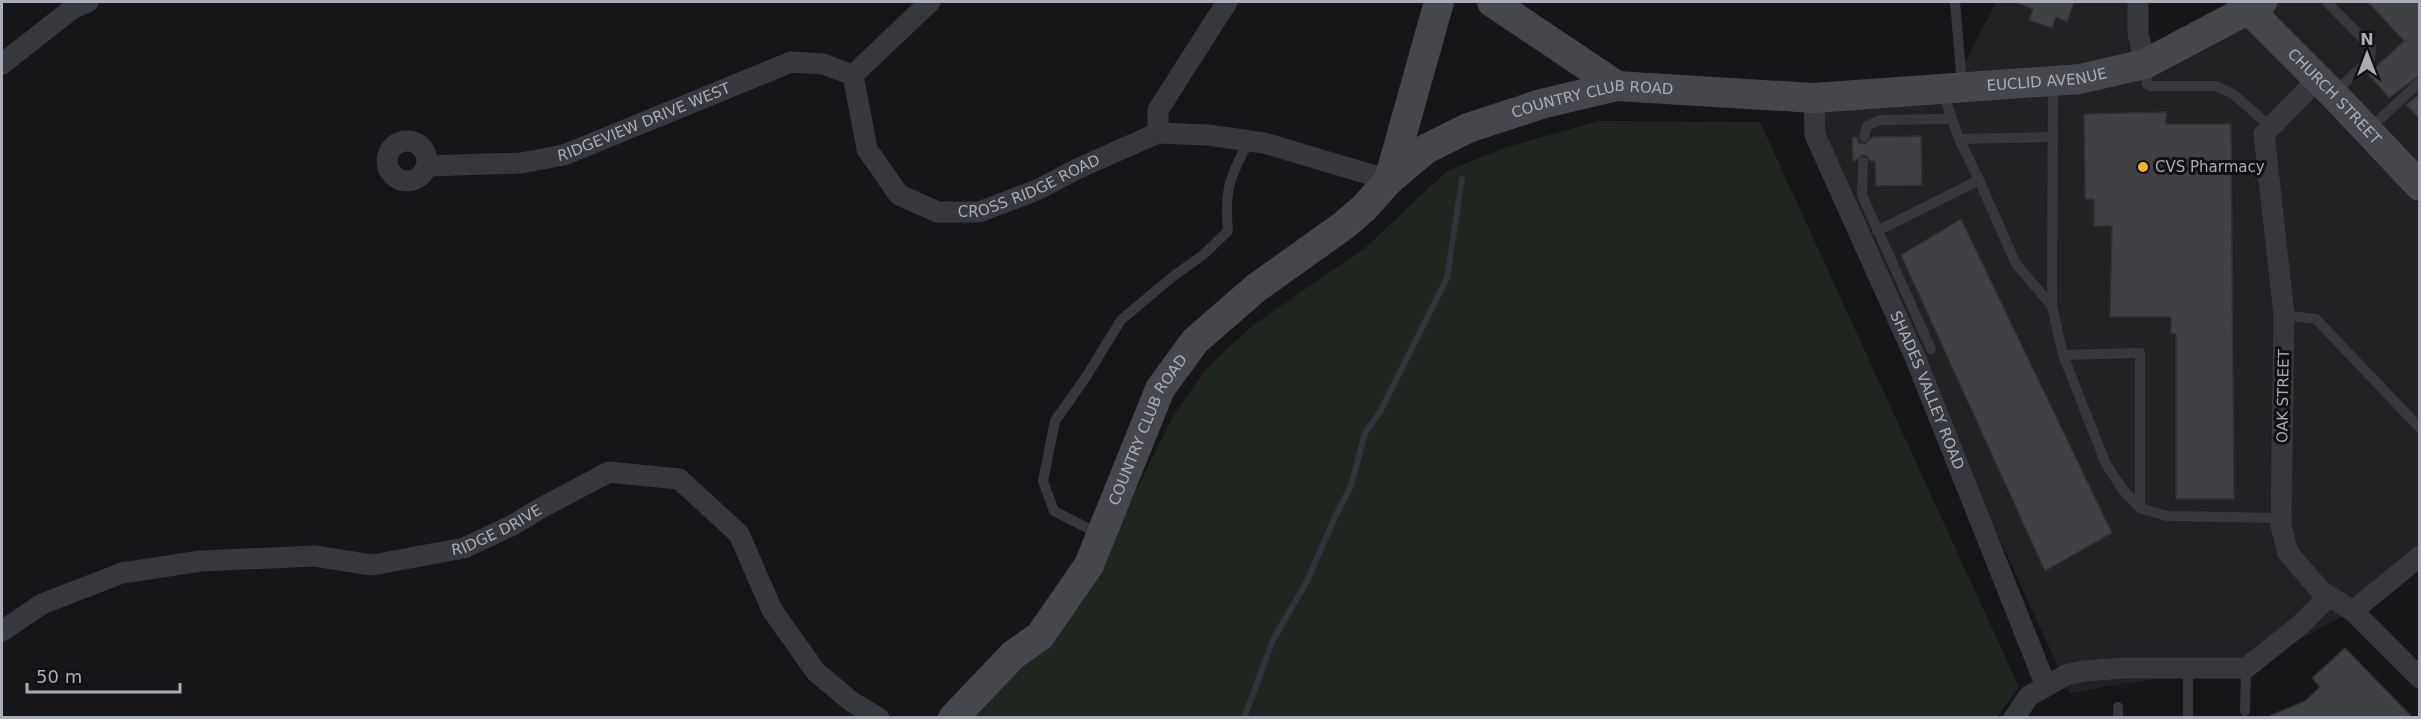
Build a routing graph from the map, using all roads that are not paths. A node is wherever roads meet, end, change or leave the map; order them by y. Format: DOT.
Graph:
graph roads {
  1 [pos="88,2"];
  2 [pos="930,2"];
  3 [pos="1227,2"];
  4 [pos="1439,2"];
  5 [pos="1492,2"];
  6 [pos="1955,2"];
  7 [pos="2138,2"];
  8 [pos="2327,2"];
  9 [pos="2255,5"];
  10 [pos="2,64"];
  11 [pos="2145,64"];
  12 [pos="853,75"];
  13 [pos="2053,81"];
  14 [pos="2420,82"];
  15 [pos="1617,86"];
  16 [pos="2326,86"];
  17 [pos="1952,88"];
  18 [pos="1814,98"];
  19 [pos="1950,119"];
  20 [pos="2271,128"];
  21 [pos="2368,130"];
  22 [pos="1158,133"];
  23 [pos="1864,137"];
  24 [pos="2053,137"];
  25 [pos="1959,139"];
  26 [pos="1249,141"];
  27 [pos="1863,162"];
  28 [pos="427,166"];
  29 [pos="1389,180"];
  30 [pos="1979,180"];
  31 [pos="2420,186"];
  32 [pos="1877,231"];
  33 [pos="2052,306"];
  34 [pos="2284,315"];
  35 [pos="1942,344"];
  36 [pos="1923,353"];
  37 [pos="2062,355"];
  38 [pos="2420,428"];
  39 [pos="2140,508"];
  40 [pos="2281,518"];
  41 [pos="1101,535"];
  42 [pos="2420,556"];
  43 [pos="2329,596"];
  44 [pos="2353,611"];
  45 [pos="2,631"];
  46 [pos="2246,668"];
  47 [pos="2188,669"];
  48 [pos="2420,678"];
  49 [pos="2046,686"];
  50 [pos="2245,711"];
  51 [pos="879,717"];
  52 [pos="953,717"];
  53 [pos="2014,717"];
  54 [pos="2188,717"];
  1 -- 10 [label="street"];
  2 -- 12 [label="street"];
  3 -- 22 [label="street"];
  4 -- 29 [label="street, COUNTRY CLUB ROAD"];
  5 -- 15 [label="street"];
  6 -- 17 [label="lane"];
  7 -- 11 [label="street"];
  8 -- 16 [label="lane"];
  9 -- 11 [label="street, EUCLID AVENUE"];
  9 -- 16 [label="street, CHURCH STREET"];
  11 -- 13 [label="street, EUCLID AVENUE"];
  11 -- 20 [label="lane"];
  12 -- 22 [label="street, CROSS RIDGE ROAD"];
  12 -- 28 [label="street, RIDGEVIEW DRIVE WEST"];
  13 -- 17 [label="street, EUCLID AVENUE"];
  13 -- 24 [label="lane"];
  14 -- 21 [label="lane"];
  15 -- 18 [label="street, COUNTRY CLUB ROAD"];
  15 -- 29 [label="street, COUNTRY CLUB ROAD"];
  16 -- 20 [label="street"];
  16 -- 21 [label="street, CHURCH STREET"];
  17 -- 18 [label="street, EUCLID AVENUE"];
  17 -- 19 [label="lane"];
  18 -- 36 [label="street, SHADES VALLEY ROAD"];
  19 -- 23 [label="lane"];
  19 -- 25 [label="lane"];
  20 -- 34 [label="street, OAK STREET"];
  21 -- 31 [label="street, CHURCH STREET"];
  22 -- 26 [label="street, CROSS RIDGE ROAD"];
  24 -- 25 [label="lane"];
  24 -- 33 [label="lane"];
  25 -- 30 [label="lane"];
  26 -- 29 [label="street, CROSS RIDGE ROAD"];
  26 -- 41 [label="lane"];
  27 -- 32 [label="lane"];
  29 -- 41 [label="street, COUNTRY CLUB ROAD"];
  30 -- 32 [label="lane"];
  30 -- 33 [label="lane"];
  32 -- 36 [label="lane"];
  33 -- 37 [label="lane"];
  34 -- 38 [label="lane"];
  34 -- 40 [label="street, OAK STREET"];
  35 -- 36 [label="lane"];
  36 -- 49 [label="street, SHADES VALLEY ROAD"];
  37 -- 39 [label="lane"];
  37 -- 39 [label="lane"];
  39 -- 40 [label="lane"];
  40 -- 43 [label="street, OAK STREET"];
  41 -- 52 [label="street, COUNTRY CLUB ROAD"];
  42 -- 44 [label="street"];
  43 -- 44 [label="street, OAK STREET"];
  43 -- 46 [label="street"];
  44 -- 48 [label="street, OAK STREET"];
  45 -- 51 [label="street, RIDGE DRIVE"];
  46 -- 47 [label="street"];
  46 -- 50 [label="lane"];
  47 -- 49 [label="street"];
  47 -- 54 [label="lane"];
  49 -- 53 [label="street"];
}
